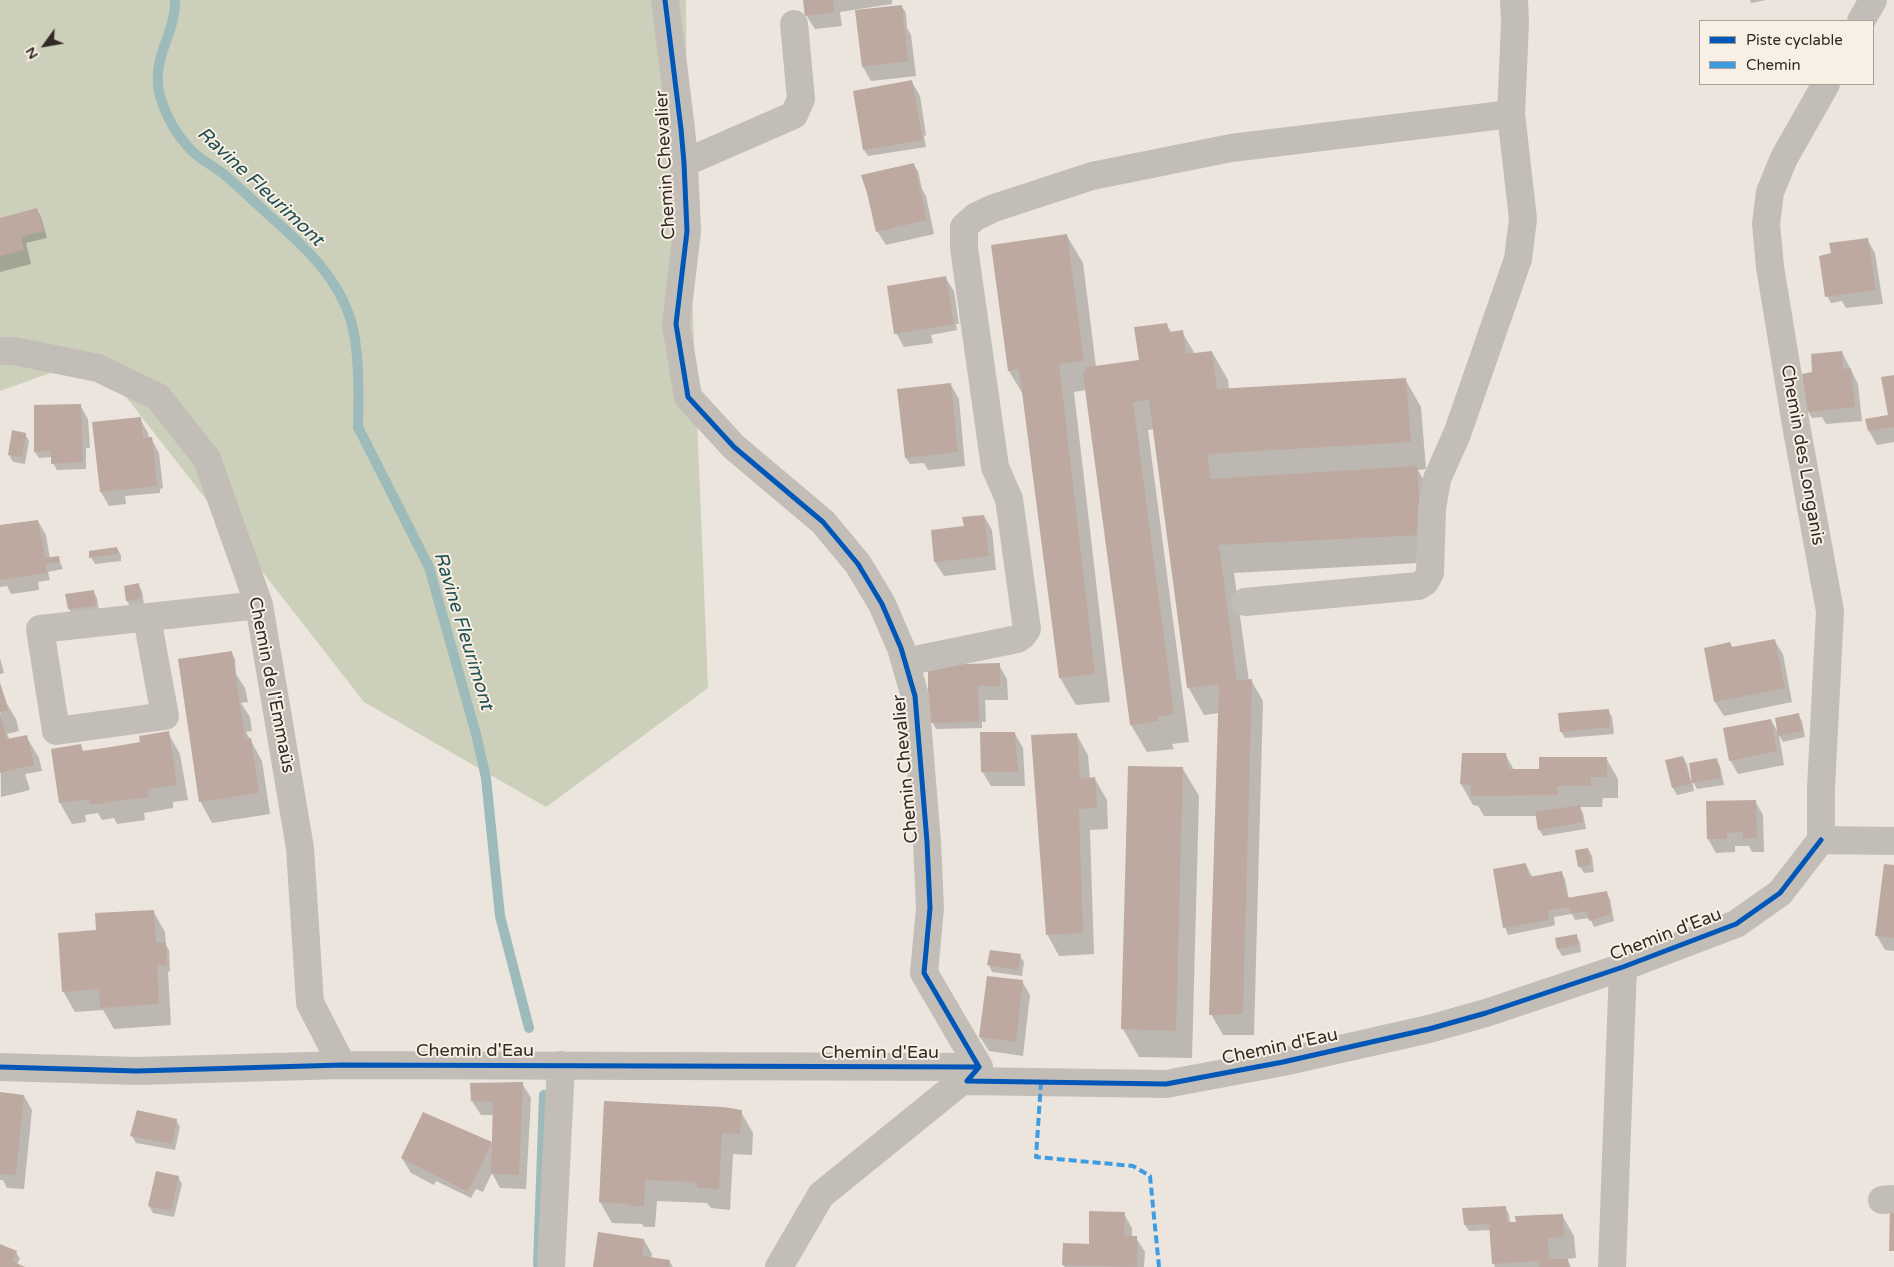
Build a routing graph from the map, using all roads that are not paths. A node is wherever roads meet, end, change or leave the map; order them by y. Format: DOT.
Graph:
graph roads {
  1 [pos="665,0"];
  2 [pos="1514,0"];
  3 [pos="1873,0"];
  4 [pos="1862,20"];
  5 [pos="794,24"];
  6 [pos="1825,85"];
  7 [pos="1511,114"];
  8 [pos="684,163"];
  9 [pos="0,351"];
  10 [pos="1245,602"];
  11 [pos="259,605"];
  12 [pos="147,618"];
  13 [pos="905,662"];
  14 [pos="1821,840"];
  15 [pos="1894,841"];
  16 [pos="1622,967"];
  17 [pos="342,1065"];
  18 [pos="561,1065"];
  19 [pos="0,1067"];
  20 [pos="979,1067"];
  21 [pos="551,1267"];
  22 [pos="779,1267"];
  23 [pos="1612,1267"];
  1 -- 8 [label="street, Chemin Chevalier"];
  2 -- 7 [label="street"];
  3 -- 4 [label="street"];
  5 -- 8 [label="street"];
  6 -- 14 [label="street, Chemin des Longanis"];
  7 -- 10 [label="street"];
  7 -- 13 [label="street"];
  8 -- 13 [label="street, Chemin Chevalier"];
  9 -- 11 [label="street, Chemin de l'Emmaüs"];
  11 -- 12 [label="street"];
  11 -- 17 [label="street, Chemin de l'Emmaüs"];
  12 -- 12 [label="street"];
  13 -- 20 [label="street, Chemin Chevalier"];
  14 -- 15 [label="street"];
  14 -- 16 [label="street, Chemin d'Eau"];
  16 -- 20 [label="street, Chemin d'Eau"];
  16 -- 23 [label="street"];
  17 -- 18 [label="street, Chemin d'Eau"];
  17 -- 19 [label="street, Chemin d'Eau"];
  18 -- 20 [label="street, Chemin d'Eau"];
  18 -- 21 [label="street"];
  20 -- 22 [label="street"];
}
